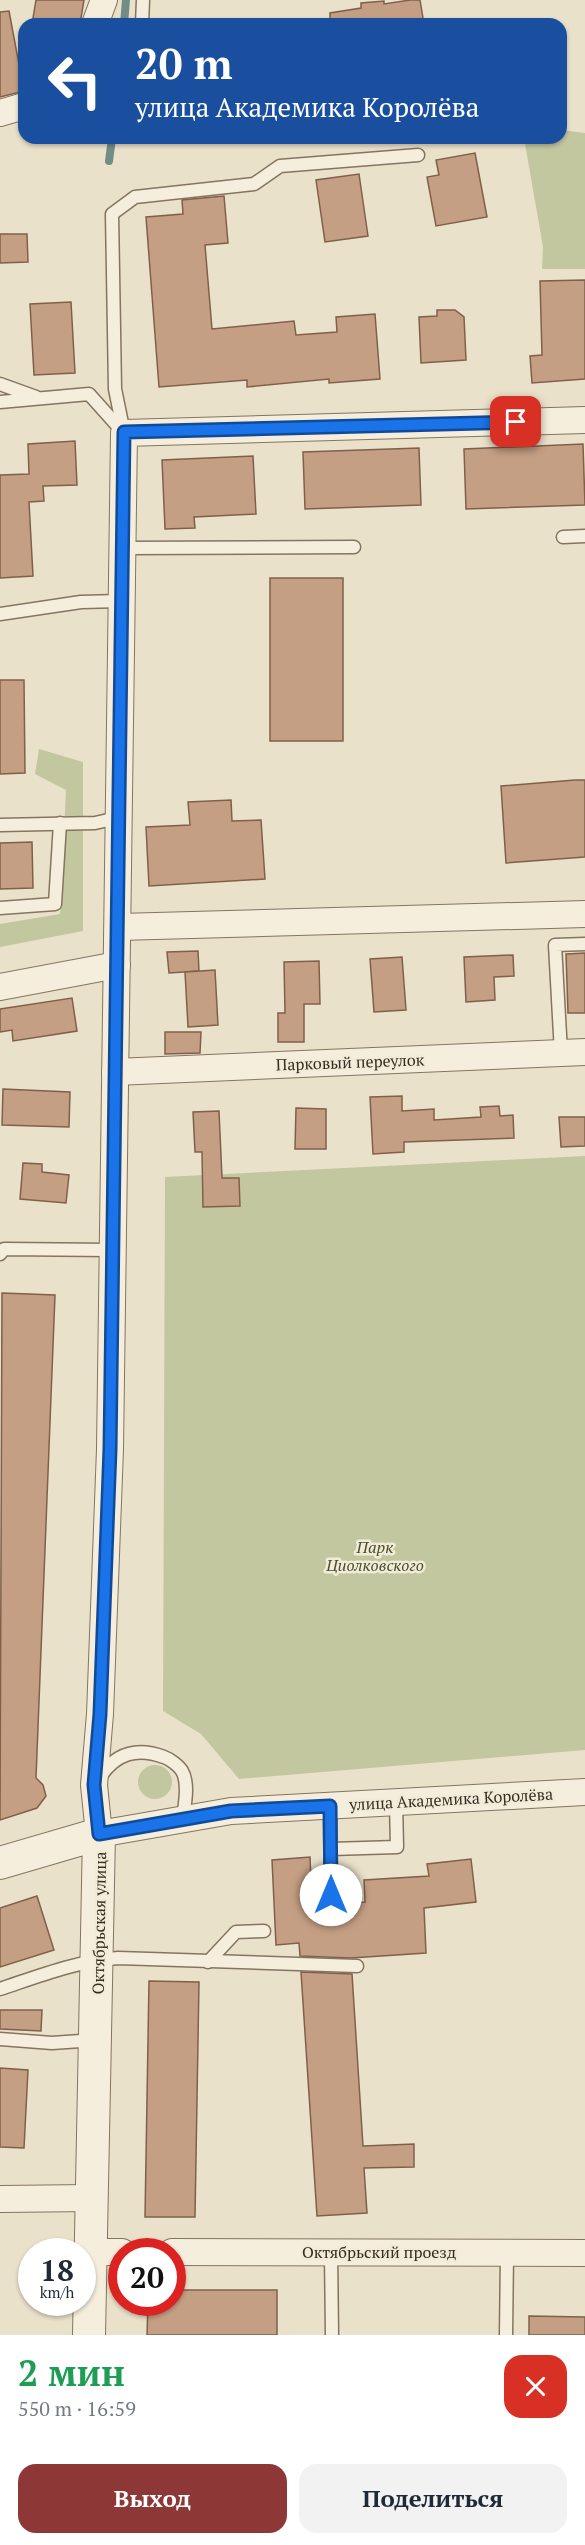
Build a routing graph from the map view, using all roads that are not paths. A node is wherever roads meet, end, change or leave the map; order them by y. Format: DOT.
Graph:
graph roads {
  1 [pos="104,0"];
  2 [pos="143,0"];
  3 [pos="97,18"];
  4 [pos="142,18"];
  5 [pos="18,108"];
  6 [pos="0,113"];
  7 [pos="418,155"];
  8 [pos="0,384"];
  9 [pos="39,398"];
  10 [pos="0,402"];
  11 [pos="585,420"];
  12 [pos="124,432"];
  13 [pos="585,536"];
  14 [pos="563,537"];
  15 [pos="354,547"];
  16 [pos="123,548"];
  17 [pos="120,601"];
  18 [pos="0,614"];
  19 [pos="117,818"];
  20 [pos="60,823"];
  21 [pos="0,825"];
  22 [pos="0,908"];
  23 [pos="585,914"];
  24 [pos="119,927"];
  25 [pos="585,944"];
  26 [pos="117,965"];
  27 [pos="0,987"];
  28 [pos="573,1052"];
  29 [pos="115,1072"];
  30 [pos="112,1250"];
  31 [pos="0,1254"];
  32 [pos="94,1785"];
  33 [pos="585,1792"];
  34 [pos="396,1803"];
  35 [pos="330,1806"];
  36 [pos="183,1818"];
  37 [pos="99,1834"];
  38 [pos="331,1849"];
  39 [pos="0,1863"];
  40 [pos="331,1895"];
  41 [pos="264,1930"];
  42 [pos="99,1960"];
  43 [pos="208,1962"];
  44 [pos="357,1966"];
  45 [pos="0,1989"];
  46 [pos="0,2039"];
  47 [pos="97,2040"];
  48 [pos="91,2198"];
  49 [pos="0,2199"];
  50 [pos="107,2252"];
  51 [pos="186,2252"];
  52 [pos="331,2253"];
  53 [pos="507,2253"];
  54 [pos="585,2253"];
  55 [pos="89,2335"];
  56 [pos="332,2335"];
  57 [pos="506,2335"];
  1 -- 3 [label="street"];
  2 -- 4 [label="lane"];
  5 -- 6 [label="street"];
  7 -- 12 [label="lane"];
  8 -- 9 [label="lane"];
  9 -- 10 [label="lane"];
  9 -- 12 [label="lane"];
  11 -- 12 [label="street"];
  12 -- 16 [label="street, Октябрьская улица"];
  13 -- 14 [label="lane"];
  15 -- 16 [label="lane"];
  16 -- 17 [label="street, Октябрьская улица"];
  17 -- 18 [label="lane"];
  17 -- 19 [label="street, Октябрьская улица"];
  19 -- 20 [label="lane"];
  19 -- 24 [label="street, Октябрьская улица"];
  20 -- 21 [label="lane"];
  20 -- 22 [label="lane"];
  23 -- 24 [label="street"];
  24 -- 26 [label="street, Октябрьская улица"];
  25 -- 28 [label="lane"];
  26 -- 27 [label="street"];
  26 -- 29 [label="street, Октябрьская улица"];
  28 -- 29 [label="street, Парковый переулок"];
  29 -- 30 [label="street, Октябрьская улица"];
  30 -- 31 [label="lane"];
  30 -- 32 [label="street, Октябрьская улица"];
  32 -- 36 [label="lane"];
  32 -- 37 [label="street, Октябрьская улица"];
  33 -- 34 [label="street, улица Академика Королёва"];
  34 -- 35 [label="street, улица Академика Королёва"];
  34 -- 38 [label="lane"];
  35 -- 36 [label="street, улица Академика Королёва"];
  35 -- 38 [label="lane"];
  36 -- 37 [label="street, улица Академика Королёва"];
  37 -- 39 [label="street, улица Академика Королёва"];
  37 -- 42 [label="street, Октябрьская улица"];
  38 -- 40 [label="lane"];
  41 -- 43 [label="lane"];
  42 -- 43 [label="lane"];
  42 -- 45 [label="lane"];
  42 -- 47 [label="street, Октябрьская улица"];
  43 -- 44 [label="lane"];
  46 -- 47 [label="lane"];
  47 -- 48 [label="street, Октябрьская улица"];
  48 -- 49 [label="street"];
  48 -- 50 [label="street, Октябрьская улица"];
  50 -- 55 [label="street, Октябрьская улица"];
  51 -- 52 [label="street, Октябрьский проезд"];
  52 -- 53 [label="street, Октябрьский проезд"];
  52 -- 56 [label="lane"];
  53 -- 54 [label="street, Октябрьский проезд"];
  53 -- 57 [label="lane"];
}
